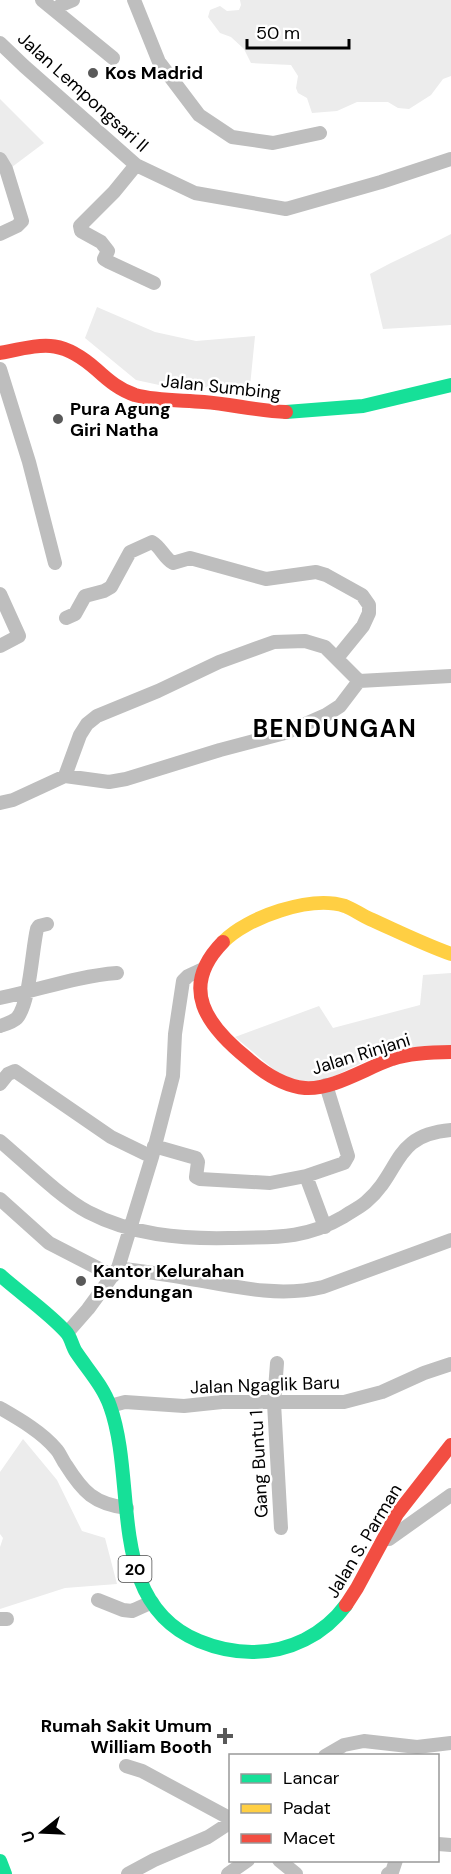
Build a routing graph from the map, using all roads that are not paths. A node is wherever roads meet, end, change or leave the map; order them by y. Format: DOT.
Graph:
graph roads {
  1 [pos="42,0"];
  2 [pos="73,0"];
  3 [pos="134,0"];
  4 [pos="55,10"];
  5 [pos="0,43"];
  6 [pos="112,58"];
  7 [pos="321,133"];
  8 [pos="0,159"];
  9 [pos="451,159"];
  10 [pos="136,165"];
  11 [pos="0,234"];
  12 [pos="154,283"];
  13 [pos="0,353"];
  14 [pos="0,369"];
  15 [pos="451,385"];
  16 [pos="55,563"];
  17 [pos="0,594"];
  18 [pos="66,618"];
  19 [pos="0,646"];
  20 [pos="337,658"];
  21 [pos="451,675"];
  22 [pos="359,681"];
  23 [pos="65,776"];
  24 [pos="0,803"];
  25 [pos="47,924"];
  26 [pos="451,954"];
  27 [pos="202,969"];
  28 [pos="117,973"];
  29 [pos="26,994"];
  30 [pos="0,998"];
  31 [pos="0,1026"];
  32 [pos="451,1052"];
  33 [pos="0,1084"];
  34 [pos="326,1084"];
  35 [pos="451,1130"];
  36 [pos="0,1141"];
  37 [pos="153,1152"];
  38 [pos="306,1176"];
  39 [pos="0,1199"];
  40 [pos="325,1227"];
  41 [pos="130,1229"];
  42 [pos="451,1240"];
  43 [pos="116,1272"];
  44 [pos="0,1275"];
  45 [pos="67,1333"];
  46 [pos="277,1363"];
  47 [pos="451,1364"];
  48 [pos="274,1403"];
  49 [pos="110,1406"];
  50 [pos="0,1408"];
  51 [pos="451,1445"];
  52 [pos="451,1495"];
  53 [pos="127,1508"];
  54 [pos="280,1528"];
  55 [pos="382,1543"];
  56 [pos="98,1600"];
  57 [pos="152,1602"];
  58 [pos="451,1743"];
  59 [pos="416,1751"];
  60 [pos="327,1754"];
  61 [pos="126,1766"];
  62 [pos="229,1819"];
  63 [pos="229,1821"];
  64 [pos="0,1861"];
  65 [pos="245,1862"];
  66 [pos="281,1862"];
  67 [pos="395,1862"];
  68 [pos="294,1873"];
  69 [pos="4,1874"];
  70 [pos="128,1874"];
  71 [pos="228,1874"];
  72 [pos="388,1874"];
  1 -- 4 [label="street"];
  2 -- 4 [label="street"];
  3 -- 7 [label="street"];
  4 -- 6 [label="street"];
  5 -- 10 [label="street, Jalan Lempongsari II"];
  8 -- 11 [label="street"];
  9 -- 10 [label="street, Jalan Lempongsari II"];
  10 -- 12 [label="street"];
  13 -- 15 [label="main road, Jalan Sumbing"];
  14 -- 16 [label="street"];
  17 -- 19 [label="street"];
  18 -- 20 [label="street"];
  20 -- 22 [label="street"];
  20 -- 23 [label="street"];
  21 -- 22 [label="street"];
  22 -- 23 [label="street"];
  23 -- 24 [label="street"];
  25 -- 29 [label="street"];
  26 -- 27 [label="main road"];
  27 -- 34 [label="main road, Jalan Rinjani"];
  27 -- 37 [label="street"];
  28 -- 29 [label="street"];
  29 -- 30 [label="street"];
  29 -- 31 [label="street"];
  32 -- 34 [label="main road, Jalan Rinjani"];
  33 -- 37 [label="street"];
  34 -- 38 [label="street"];
  35 -- 40 [label="street"];
  36 -- 41 [label="street"];
  37 -- 38 [label="street"];
  37 -- 41 [label="street"];
  38 -- 40 [label="street"];
  39 -- 43 [label="street"];
  40 -- 41 [label="street"];
  41 -- 43 [label="street"];
  42 -- 43 [label="street"];
  43 -- 45 [label="street"];
  44 -- 45 [label="main road, Jalan S. Parman / 20"];
  45 -- 49 [label="main road, Jalan S. Parman / 20"];
  46 -- 48 [label="street, Gang Buntu 1"];
  47 -- 48 [label="street, Jalan Ngaglik Baru"];
  48 -- 49 [label="street, Jalan Ngaglik Baru"];
  48 -- 54 [label="street, Gang Buntu 1"];
  49 -- 53 [label="main road, Jalan S. Parman / 20"];
  50 -- 53 [label="street"];
  51 -- 55 [label="main road, Jalan S. Parman / 20"];
  52 -- 55 [label="street"];
  53 -- 57 [label="main road, Jalan S. Parman / 20"];
  55 -- 57 [label="main road, Jalan S. Parman / 20"];
  56 -- 57 [label="street"];
  58 -- 59 [label="street"];
  59 -- 60 [label="street"];
  61 -- 62 [label="street"];
  63 -- 70 [label="street"];
  64 -- 69 [label="main road"];
  65 -- 71 [label="street"];
  66 -- 68 [label="street"];
  67 -- 72 [label="street"];
}
